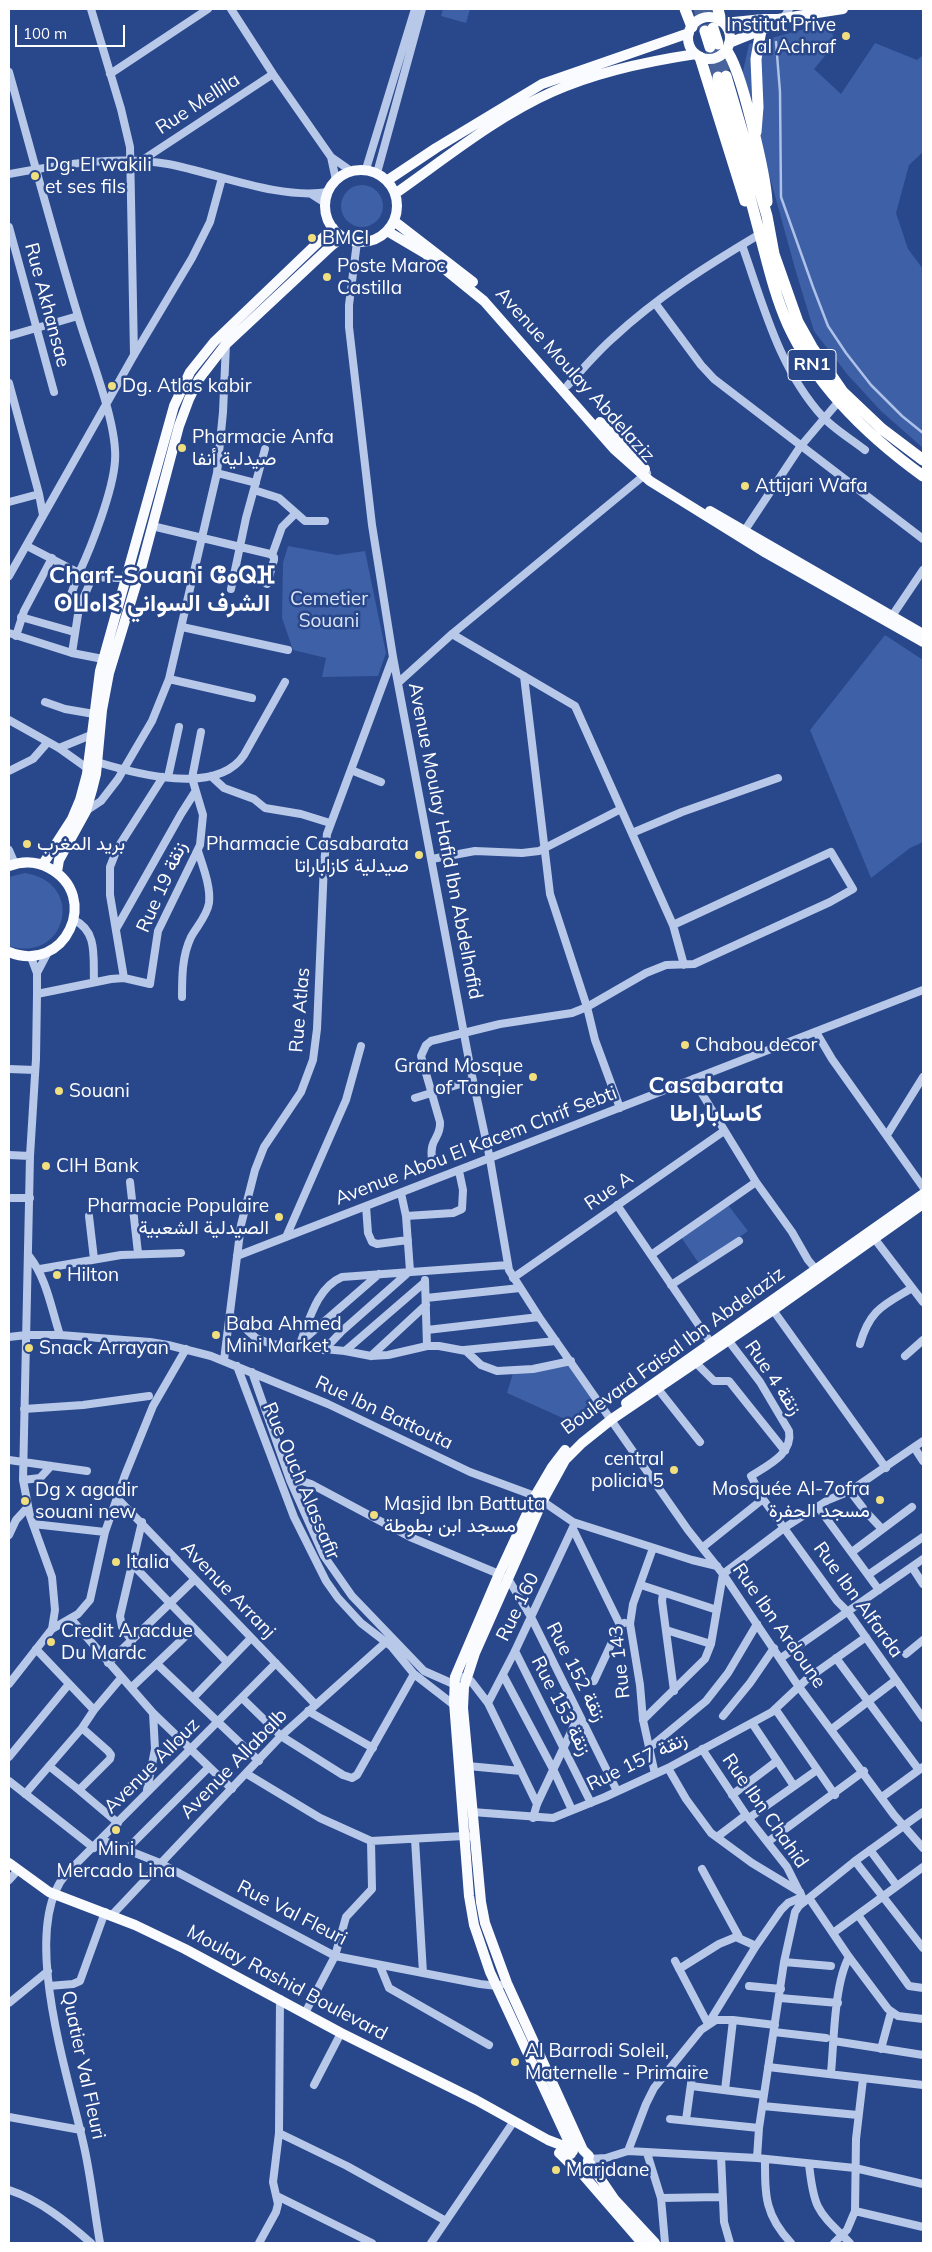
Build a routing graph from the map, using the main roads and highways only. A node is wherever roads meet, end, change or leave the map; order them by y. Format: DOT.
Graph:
graph roads {
  1 [pos="685,9"];
  2 [pos="718,9"];
  3 [pos="843,9"];
  4 [pos="781,19"];
  5 [pos="716,26"];
  6 [pos="691,30"];
  7 [pos="761,30"];
  8 [pos="721,46"];
  9 [pos="698,56"];
  10 [pos="722,76"];
  11 [pos="756,141"];
  12 [pos="388,180"];
  13 [pos="396,193"];
  14 [pos="761,217"];
  15 [pos="394,221"];
  16 [pos="333,228"];
  17 [pos="387,231"];
  18 [pos="343,237"];
  19 [pos="558,378"];
  20 [pos="923,460"];
  21 [pos="646,474"];
  22 [pos="923,476"];
  23 [pos="742,534"];
  24 [pos="923,634"];
  25 [pos="923,642"];
  26 [pos="43,864"];
  27 [pos="12,865"];
  28 [pos="57,872"];
  29 [pos="9,952"];
  30 [pos="923,1194"];
  31 [pos="922,1207"];
  32 [pos="818,1272"];
  33 [pos="713,1346"];
  34 [pos="610,1417"];
  35 [pos="539,1498"];
  36 [pos="470,1836"];
  37 [pos="9,1863"];
  38 [pos="574,2154"];
  39 [pos="589,2161"];
  40 [pos="578,2169"];
  41 [pos="642,2243"];
  42 [pos="655,2243"];
  1 -- 6 [label="highway"];
  2 -- 5 [label="highway"];
  3 -- 4 [label="main road"];
  4 -- 5 [label="main road"];
  4 -- 7 [label="main road"];
  5 -- 6 [label="main road"];
  5 -- 8 [label="highway"];
  6 -- 9 [label="main road"];
  6 -- 12 [label="main road"];
  7 -- 8 [label="main road"];
  7 -- 11 [label="highway"];
  8 -- 9 [label="main road"];
  8 -- 11 [label="highway"];
  9 -- 13 [label="main road"];
  9 -- 14 [label="highway"];
  10 -- 14 [label="highway, RN1"];
  11 -- 14 [label="highway"];
  12 -- 13 [label="main road"];
  12 -- 16 [label="main road"];
  13 -- 15 [label="main road"];
  14 -- 20 [label="highway, RN1"];
  14 -- 22 [label="highway, RN1"];
  15 -- 17 [label="main road"];
  15 -- 19 [label="main road, Avenue Moulay Abdelaziz"];
  16 -- 18 [label="main road"];
  16 -- 26 [label="main road"];
  17 -- 18 [label="main road"];
  17 -- 19 [label="main road, Avenue Moulay Abdelaziz"];
  18 -- 28 [label="main road"];
  19 -- 21 [label="main road, Avenue Moulay Abdelaziz"];
  19 -- 21 [label="main road, Avenue Moulay Abdelaziz"];
  21 -- 23 [label="main road, Avenue Moulay Abdelaziz"];
  23 -- 24 [label="main road, Avenue Moulay Abdelaziz"];
  23 -- 25 [label="main road, Avenue Moulay Abdelaziz"];
  26 -- 27 [label="main road"];
  26 -- 28 [label="main road"];
  28 -- 29 [label="main road"];
  30 -- 32 [label="main road, Boulevard Faisal Ibn Abdelaziz"];
  31 -- 32 [label="main road, Boulevard Faisal Ibn Abdelaziz"];
  32 -- 33 [label="main road, Boulevard Faisal Ibn Abdelaziz"];
  32 -- 33 [label="main road, Boulevard Faisal Ibn Abdelaziz"];
  33 -- 34 [label="main road, Boulevard Faisal Ibn Abdelaziz"];
  33 -- 34 [label="main road, Boulevard Faisal Ibn Abdelaziz"];
  34 -- 35 [label="main road, Boulevard Faisal Ibn Abdelaziz"];
  35 -- 36 [label="main road, Boulevard Faisal Ibn Abdelaziz"];
  35 -- 36 [label="main road, Boulevard Faisal Ibn Abdelaziz"];
  36 -- 38 [label="main road, Boulevard Faisal Ibn Abdelaziz"];
  37 -- 38 [label="main road, Moulay Rashid Boulevard"];
  38 -- 39 [label="main road"];
  38 -- 40 [label="main road"];
  39 -- 40 [label="main road"];
  39 -- 42 [label="main road"];
  40 -- 41 [label="main road"];
}
